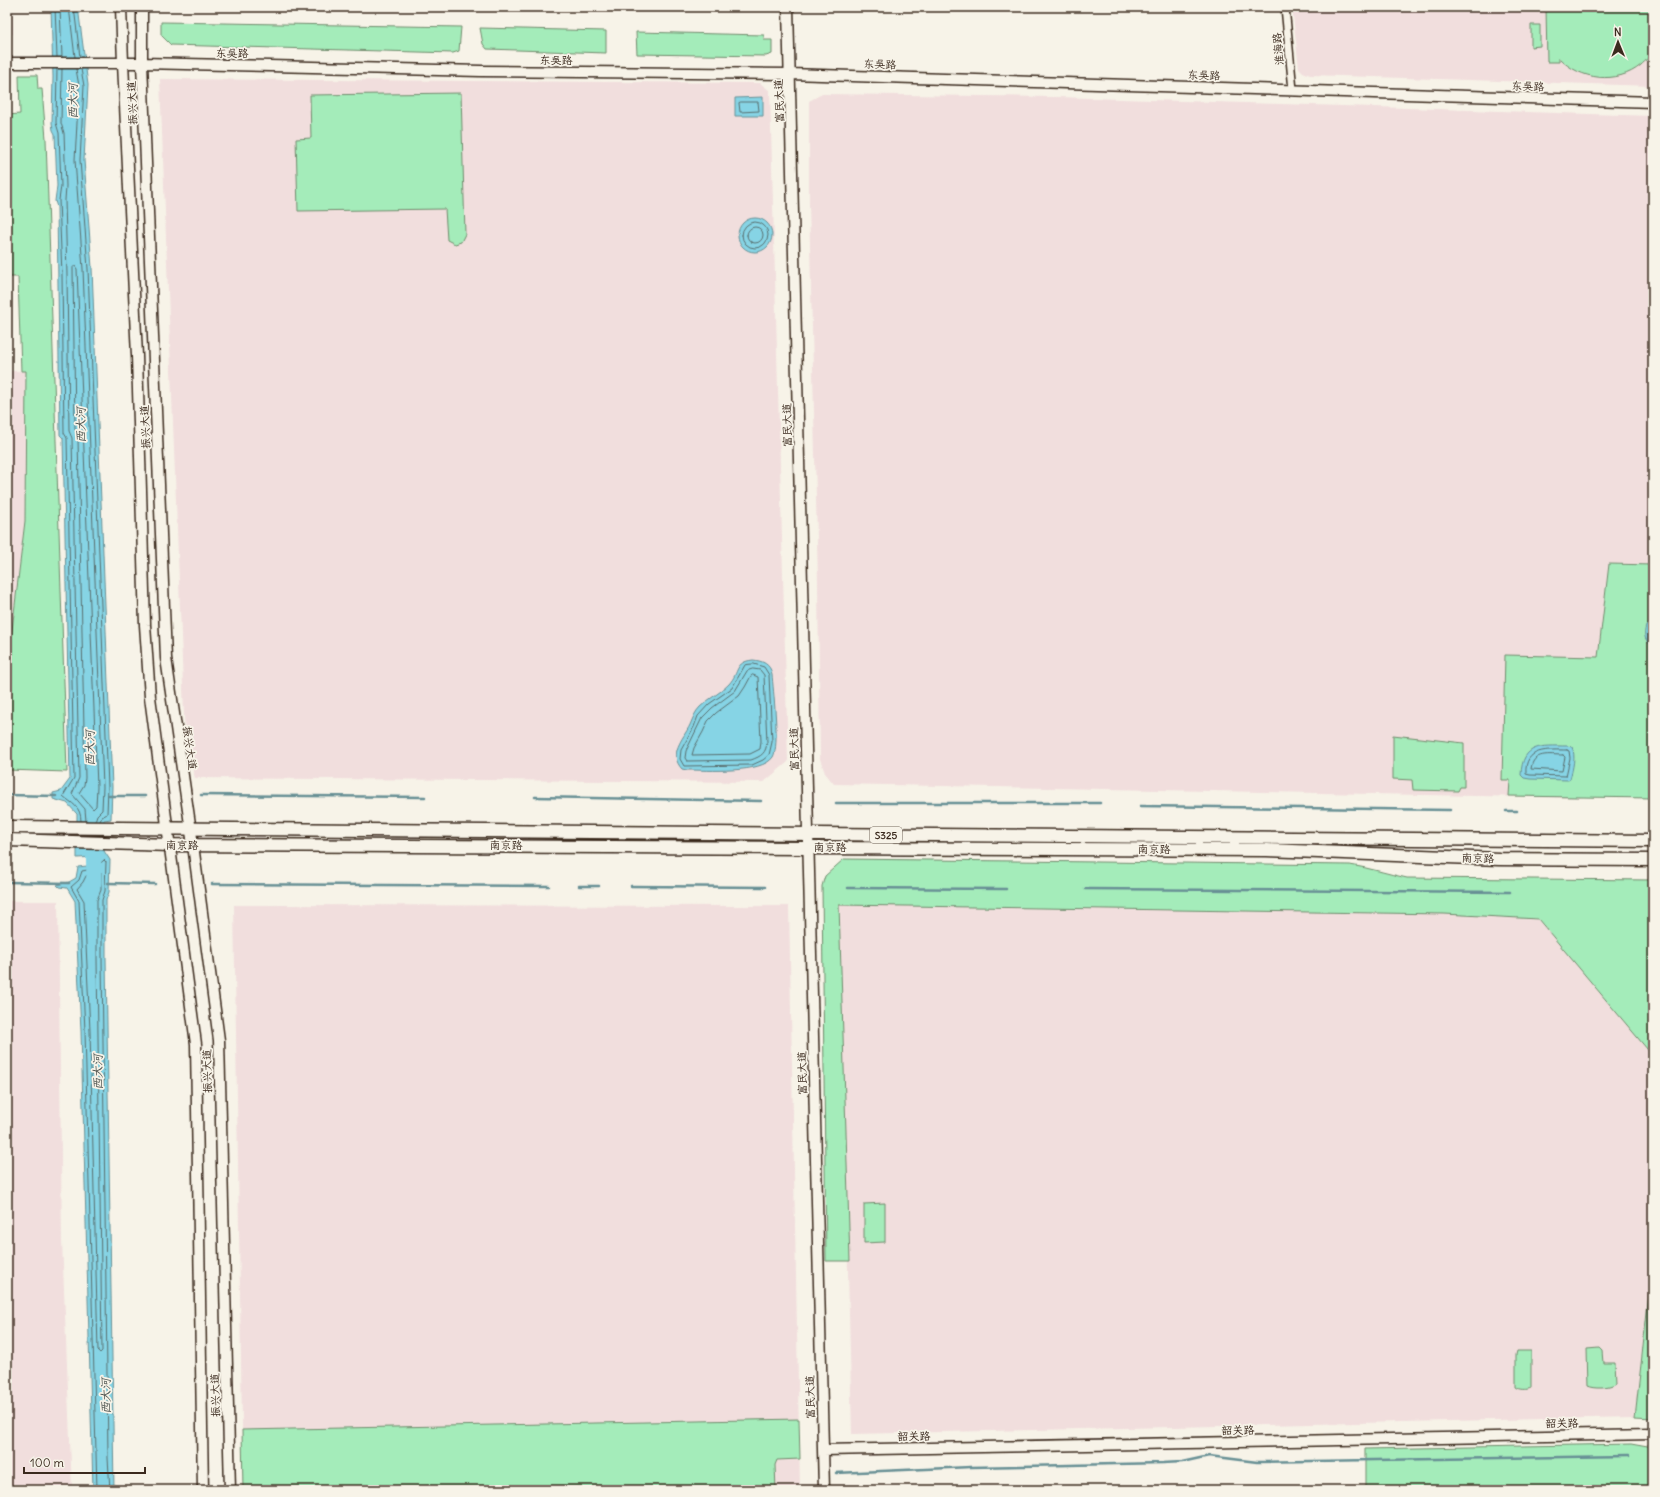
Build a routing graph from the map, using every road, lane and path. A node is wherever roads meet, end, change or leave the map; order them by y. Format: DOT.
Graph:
graph roads {
  1 [pos="121,7"];
  2 [pos="142,7"];
  3 [pos="788,7"];
  4 [pos="1285,7"];
  5 [pos="7,63"];
  6 [pos="122,63"];
  7 [pos="142,63"];
  8 [pos="790,74"];
  9 [pos="1293,90"];
  10 [pos="1653,102"];
  11 [pos="7,827"];
  12 [pos="168,828"];
  13 [pos="190,828"];
  14 [pos="808,834"];
  15 [pos="1653,837"];
  16 [pos="7,840"];
  17 [pos="1620,841"];
  18 [pos="1653,841"];
  19 [pos="170,845"];
  20 [pos="193,845"];
  21 [pos="809,847"];
  22 [pos="1518,859"];
  23 [pos="1653,860"];
  24 [pos="1653,865"];
  25 [pos="1653,1434"];
  26 [pos="823,1450"];
  27 [pos="203,1490"];
  28 [pos="230,1490"];
  29 [pos="824,1490"];
  1 -- 6 [label="street, 振兴大道"];
  2 -- 7 [label="street, 振兴大道"];
  3 -- 8 [label="street, 富民大道"];
  4 -- 9 [label="street, 淮海路"];
  5 -- 6 [label="street, 东吴路"];
  6 -- 7 [label="street, 东吴路"];
  6 -- 12 [label="street, 振兴大道"];
  7 -- 8 [label="street, 东吴路"];
  7 -- 13 [label="street, 振兴大道"];
  8 -- 9 [label="street, 东吴路"];
  8 -- 14 [label="street, 富民大道"];
  9 -- 10 [label="street, 东吴路"];
  11 -- 12 [label="main road, 南京路 / S325"];
  12 -- 13 [label="main road, 南京路 / S325"];
  12 -- 19 [label="street, 振兴大道"];
  13 -- 14 [label="main road, 南京路 / S325"];
  13 -- 20 [label="street, 振兴大道"];
  14 -- 17 [label="main road, 南京路 / S325"];
  14 -- 21 [label="street, 富民大道"];
  15 -- 17 [label="main road"];
  16 -- 19 [label="main road, 南京路 / S325"];
  17 -- 18 [label="main road, 南京路 / S325"];
  19 -- 20 [label="main road, 南京路 / S325"];
  19 -- 27 [label="street, 振兴大道"];
  20 -- 21 [label="main road, 南京路 / S325"];
  20 -- 28 [label="street, 振兴大道"];
  21 -- 22 [label="main road, 南京路 / S325"];
  21 -- 26 [label="street, 富民大道"];
  22 -- 23 [label="main road, 南京路 / S325"];
  22 -- 24 [label="main road"];
  25 -- 26 [label="street, 韶关路"];
  26 -- 29 [label="street, 富民大道"];
}
